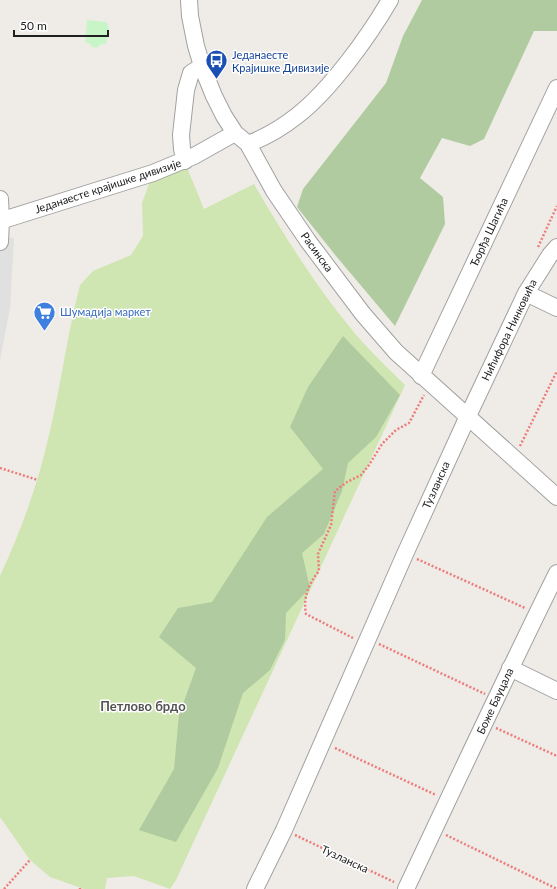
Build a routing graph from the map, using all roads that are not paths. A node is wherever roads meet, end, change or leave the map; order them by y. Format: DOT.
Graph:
graph roads {
  1 [pos="189,0"];
  2 [pos="390,0"];
  3 [pos="202,66"];
  4 [pos="557,88"];
  5 [pos="235,133"];
  6 [pos="248,144"];
  7 [pos="184,161"];
  8 [pos="0,199"];
  9 [pos="1,221"];
  10 [pos="0,242"];
  11 [pos="557,247"];
  12 [pos="526,293"];
  13 [pos="557,308"];
  14 [pos="421,376"];
  15 [pos="468,416"];
  16 [pos="557,497"];
  17 [pos="557,573"];
  18 [pos="510,668"];
  19 [pos="557,691"];
  20 [pos="255,889"];
  21 [pos="406,889"];
  1 -- 3 [label="street, Расинска"];
  2 -- 6 [label="street"];
  3 -- 5 [label="street, Расинска"];
  3 -- 7 [label="street"];
  4 -- 14 [label="street, Ђорђа Шагића"];
  5 -- 6 [label="street, Расинска"];
  5 -- 7 [label="street, Једанаесте крајишке дивизије"];
  6 -- 14 [label="street, Расинска"];
  7 -- 9 [label="street, Једанаесте крајишке дивизије"];
  8 -- 9 [label="street"];
  9 -- 10 [label="street"];
  11 -- 12 [label="street, Нићифора Нинковића"];
  12 -- 13 [label="street"];
  12 -- 15 [label="street, Нићифора Нинковића"];
  14 -- 15 [label="street, Расинска"];
  15 -- 16 [label="street, Расинска"];
  15 -- 20 [label="street, Тузланска"];
  17 -- 18 [label="street, Боже Бауцала"];
  18 -- 19 [label="street"];
  18 -- 21 [label="street, Боже Бауцала"];
}
